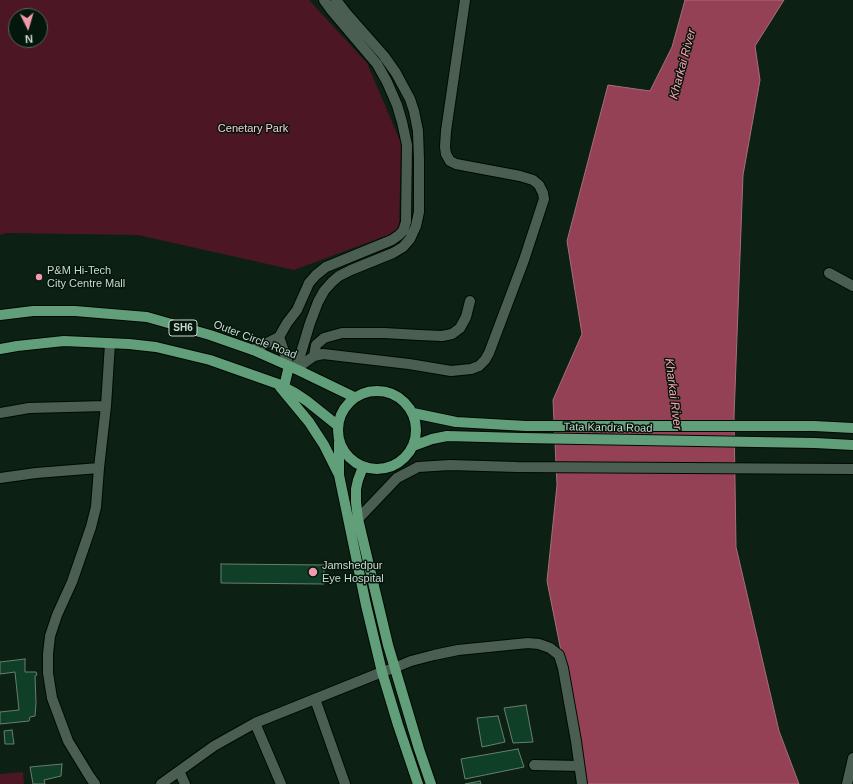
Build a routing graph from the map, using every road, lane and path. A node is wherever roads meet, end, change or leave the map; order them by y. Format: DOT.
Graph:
graph roads {
  1 [pos="324,0"];
  2 [pos="336,0"];
  3 [pos="465,0"];
  4 [pos="829,273"];
  5 [pos="853,286"];
  6 [pos="305,291"];
  7 [pos="319,298"];
  8 [pos="470,301"];
  9 [pos="0,316"];
  10 [pos="279,337"];
  11 [pos="110,343"];
  12 [pos="0,349"];
  13 [pos="252,350"];
  14 [pos="314,356"];
  15 [pos="293,367"];
  16 [pos="281,386"];
  17 [pos="354,397"];
  18 [pos="106,406"];
  19 [pos="0,413"];
  20 [pos="413,413"];
  21 [pos="337,425"];
  22 [pos="853,428"];
  23 [pos="339,442"];
  24 [pos="853,445"];
  25 [pos="413,446"];
  26 [pos="363,467"];
  27 [pos="99,468"];
  28 [pos="853,469"];
  29 [pos="339,475"];
  30 [pos="0,478"];
  31 [pos="358,519"];
  32 [pos="394,668"];
  33 [pos="382,672"];
  34 [pos="314,699"];
  35 [pos="256,723"];
  36 [pos="853,758"];
  37 [pos="534,765"];
  38 [pos="579,766"];
  39 [pos="179,771"];
  40 [pos="95,784"];
  41 [pos="161,784"];
  42 [pos="186,784"];
  43 [pos="281,784"];
  44 [pos="345,784"];
  45 [pos="418,784"];
  46 [pos="431,784"];
  47 [pos="582,784"];
  48 [pos="847,784"];
  1 -- 6 [label="street"];
  2 -- 7 [label="street"];
  3 -- 14 [label="street"];
  4 -- 5 [label="street"];
  6 -- 7 [label="street"];
  6 -- 10 [label="street"];
  7 -- 15 [label="street"];
  8 -- 14 [label="street"];
  9 -- 13 [label="main road, Outer Circle Road / SH6"];
  10 -- 13 [label="street"];
  10 -- 15 [label="street"];
  11 -- 12 [label="main road, SH6"];
  11 -- 16 [label="main road, SH6"];
  11 -- 18 [label="street"];
  13 -- 15 [label="main road, Outer Circle Road / SH6"];
  14 -- 15 [label="street"];
  15 -- 16 [label="main road"];
  15 -- 17 [label="main road, Outer Circle Road / SH6"];
  16 -- 21 [label="main road, SH6"];
  16 -- 29 [label="main road"];
  17 -- 20 [label="main road"];
  17 -- 21 [label="main road"];
  18 -- 19 [label="street"];
  18 -- 27 [label="street"];
  20 -- 22 [label="main road"];
  20 -- 25 [label="main road"];
  21 -- 23 [label="main road"];
  23 -- 26 [label="main road"];
  23 -- 29 [label="main road"];
  24 -- 25 [label="main road, Tata Kandra Road"];
  25 -- 26 [label="main road"];
  26 -- 31 [label="main road"];
  27 -- 30 [label="street"];
  27 -- 40 [label="street"];
  28 -- 31 [label="street"];
  29 -- 33 [label="main road"];
  31 -- 32 [label="main road"];
  32 -- 33 [label="street"];
  32 -- 38 [label="street"];
  32 -- 46 [label="main road"];
  33 -- 34 [label="street"];
  33 -- 45 [label="main road"];
  34 -- 35 [label="street"];
  34 -- 44 [label="street"];
  35 -- 39 [label="street"];
  35 -- 43 [label="street"];
  36 -- 48 [label="street"];
  37 -- 38 [label="street"];
  38 -- 47 [label="street"];
  39 -- 41 [label="street"];
  39 -- 42 [label="street"];
}
